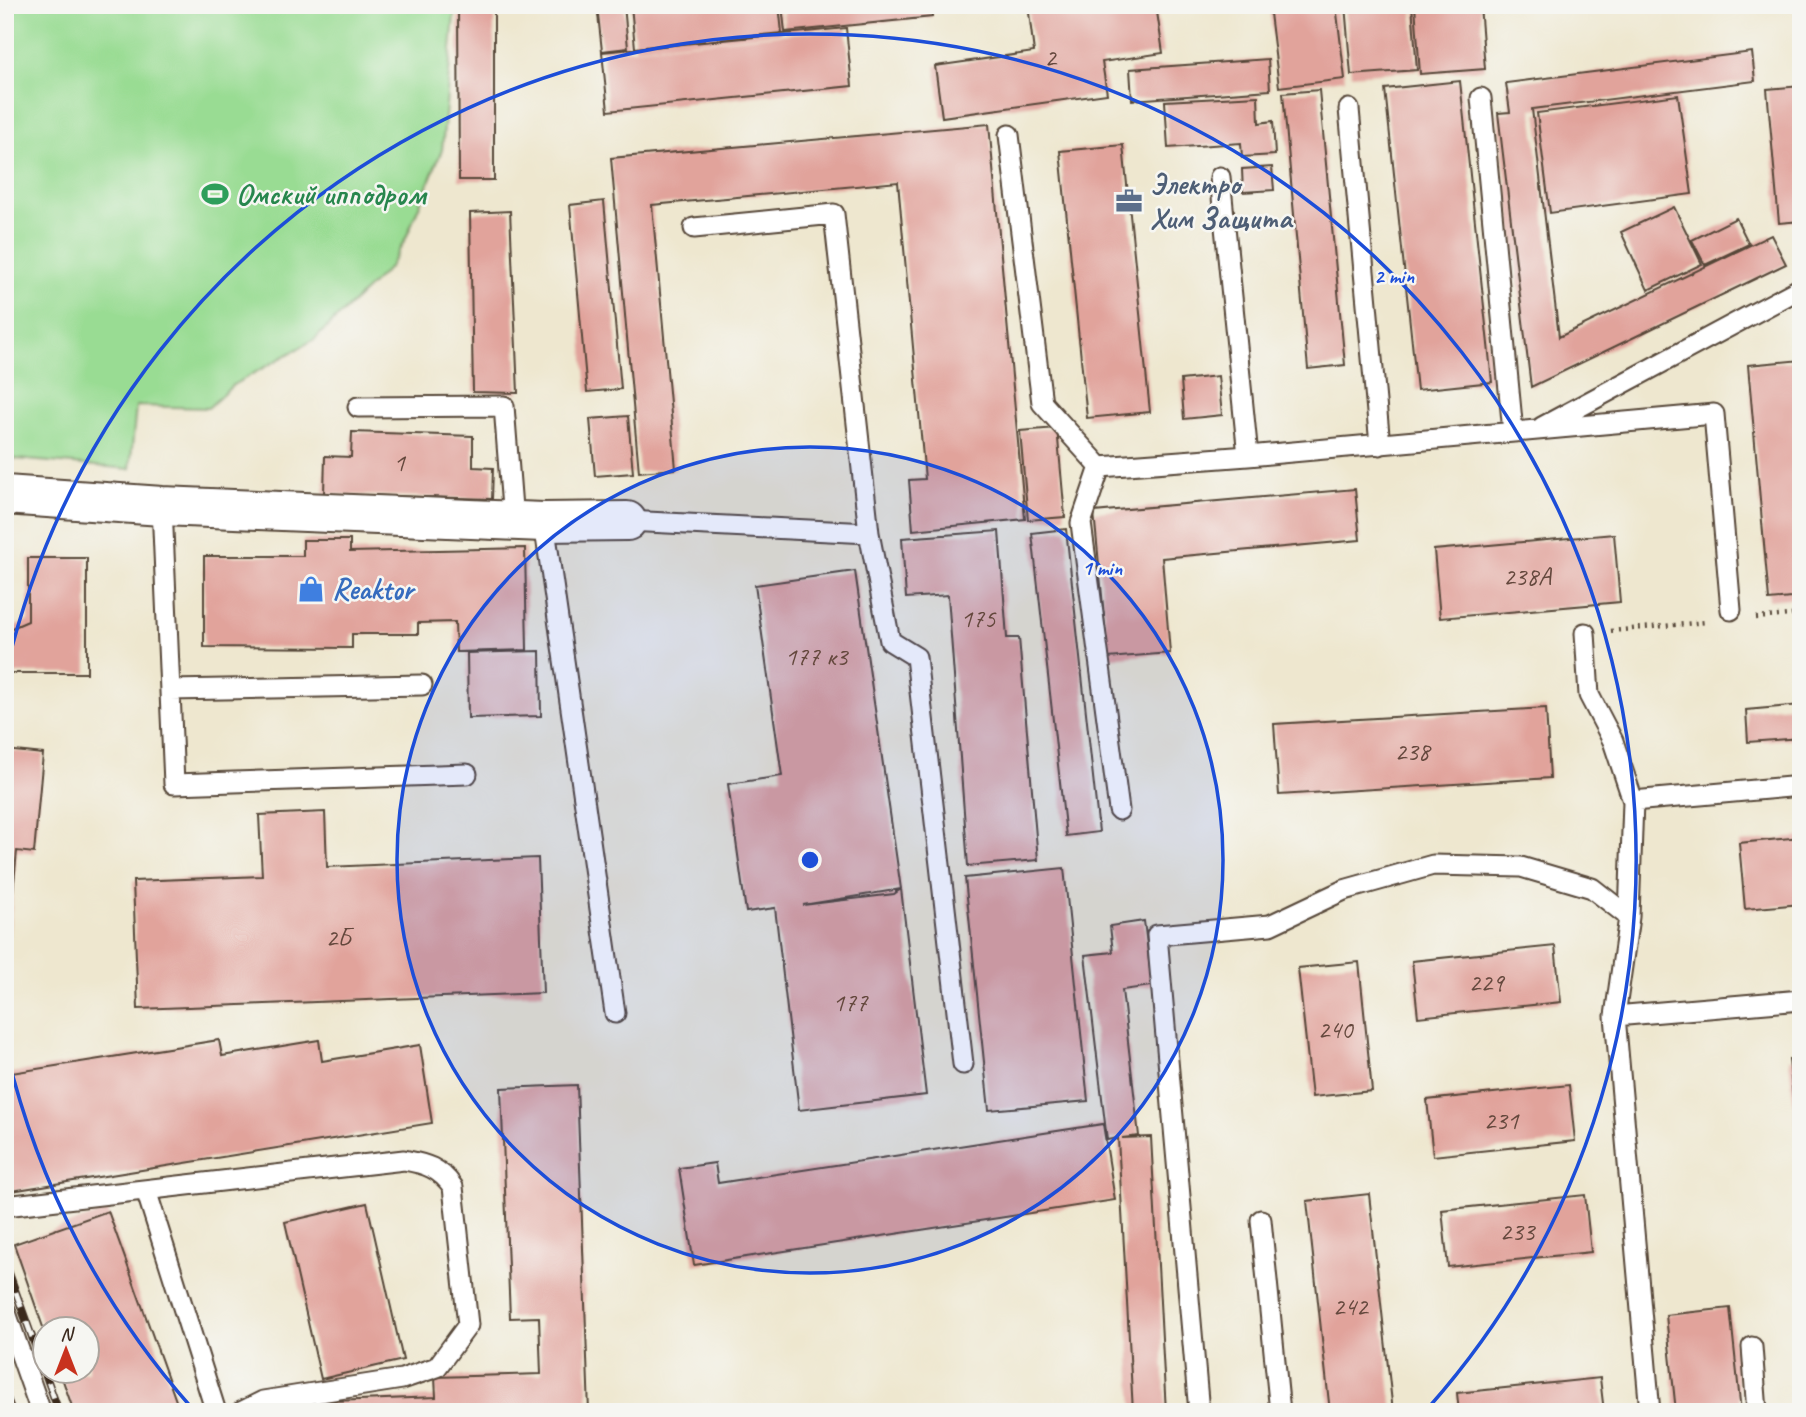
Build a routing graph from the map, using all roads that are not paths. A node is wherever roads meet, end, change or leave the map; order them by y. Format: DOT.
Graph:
graph roads {
  1 [pos="1481,98"];
  2 [pos="1349,109"];
  3 [pos="1009,135"];
  4 [pos="1220,177"];
  5 [pos="694,228"];
  6 [pos="1801,288"];
  7 [pos="358,407"];
  8 [pos="1535,430"];
  9 [pos="1513,432"];
  10 [pos="1380,445"];
  11 [pos="1248,456"];
  12 [pos="1100,467"];
  13 [pos="5,495"];
  14 [pos="162,506"];
  15 [pos="627,521"];
  16 [pos="529,522"];
  17 [pos="869,533"];
  18 [pos="1732,615"];
  19 [pos="1585,633"];
  20 [pos="422,685"];
  21 [pos="170,690"];
  22 [pos="467,774"];
  23 [pos="1801,786"];
  24 [pos="1633,802"];
  25 [pos="1119,810"];
  26 [pos="1629,917"];
  27 [pos="1801,1000"];
  28 [pos="615,1013"];
  29 [pos="1615,1016"];
  30 [pos="963,1064"];
  31 [pos="146,1190"];
  32 [pos="5,1206"];
  33 [pos="1261,1220"];
  34 [pos="5,1310"];
  35 [pos="1752,1347"];
  36 [pos="41,1412"];
  37 [pos="216,1412"];
  38 [pos="241,1412"];
  39 [pos="1199,1412"];
  40 [pos="1280,1412"];
  41 [pos="1650,1412"];
  42 [pos="1757,1412"];
  1 -- 9 [label="lane"];
  2 -- 10 [label="lane"];
  3 -- 12 [label="lane"];
  4 -- 11 [label="lane"];
  5 -- 17 [label="lane"];
  6 -- 8 [label="lane"];
  7 -- 16 [label="lane"];
  8 -- 9 [label="lane"];
  8 -- 18 [label="lane"];
  9 -- 10 [label="lane"];
  10 -- 11 [label="lane"];
  11 -- 12 [label="lane"];
  12 -- 25 [label="lane"];
  13 -- 14 [label="street"];
  14 -- 16 [label="street"];
  14 -- 21 [label="lane"];
  15 -- 16 [label="street"];
  15 -- 17 [label="lane"];
  16 -- 28 [label="lane"];
  17 -- 30 [label="lane"];
  19 -- 24 [label="lane"];
  20 -- 21 [label="lane"];
  21 -- 22 [label="lane"];
  23 -- 24 [label="lane"];
  24 -- 26 [label="lane"];
  26 -- 29 [label="lane"];
  26 -- 39 [label="lane"];
  27 -- 29 [label="lane"];
  29 -- 41 [label="lane"];
  31 -- 32 [label="lane"];
  31 -- 37 [label="lane"];
  31 -- 38 [label="lane"];
  33 -- 40 [label="lane"];
  34 -- 36 [label="lane"];
  35 -- 42 [label="lane"];
}
